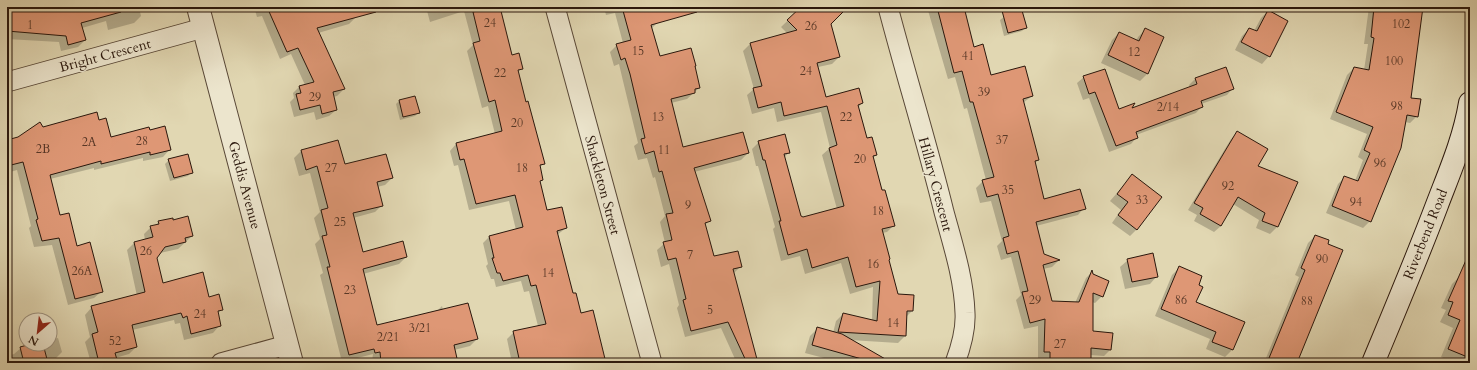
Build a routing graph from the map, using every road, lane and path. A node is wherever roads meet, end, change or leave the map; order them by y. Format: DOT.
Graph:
graph roads {
  1 [pos="555,7"];
  2 [pos="888,7"];
  3 [pos="201,17"];
  4 [pos="7,82"];
  5 [pos="1470,103"];
  6 [pos="1468,126"];
  7 [pos="289,354"];
  8 [pos="221,363"];
  9 [pos="652,363"];
  10 [pos="955,363"];
  11 [pos="1373,363"];
  1 -- 9 [label="street, Shackleton Street"];
  2 -- 10 [label="street, Hillary Crescent"];
  3 -- 4 [label="street, Bright Crescent"];
  3 -- 7 [label="street, Geddis Avenue"];
  5 -- 6 [label="street, Riverbend Road"];
  6 -- 11 [label="street, Riverbend Road"];
  7 -- 8 [label="street"];
}
